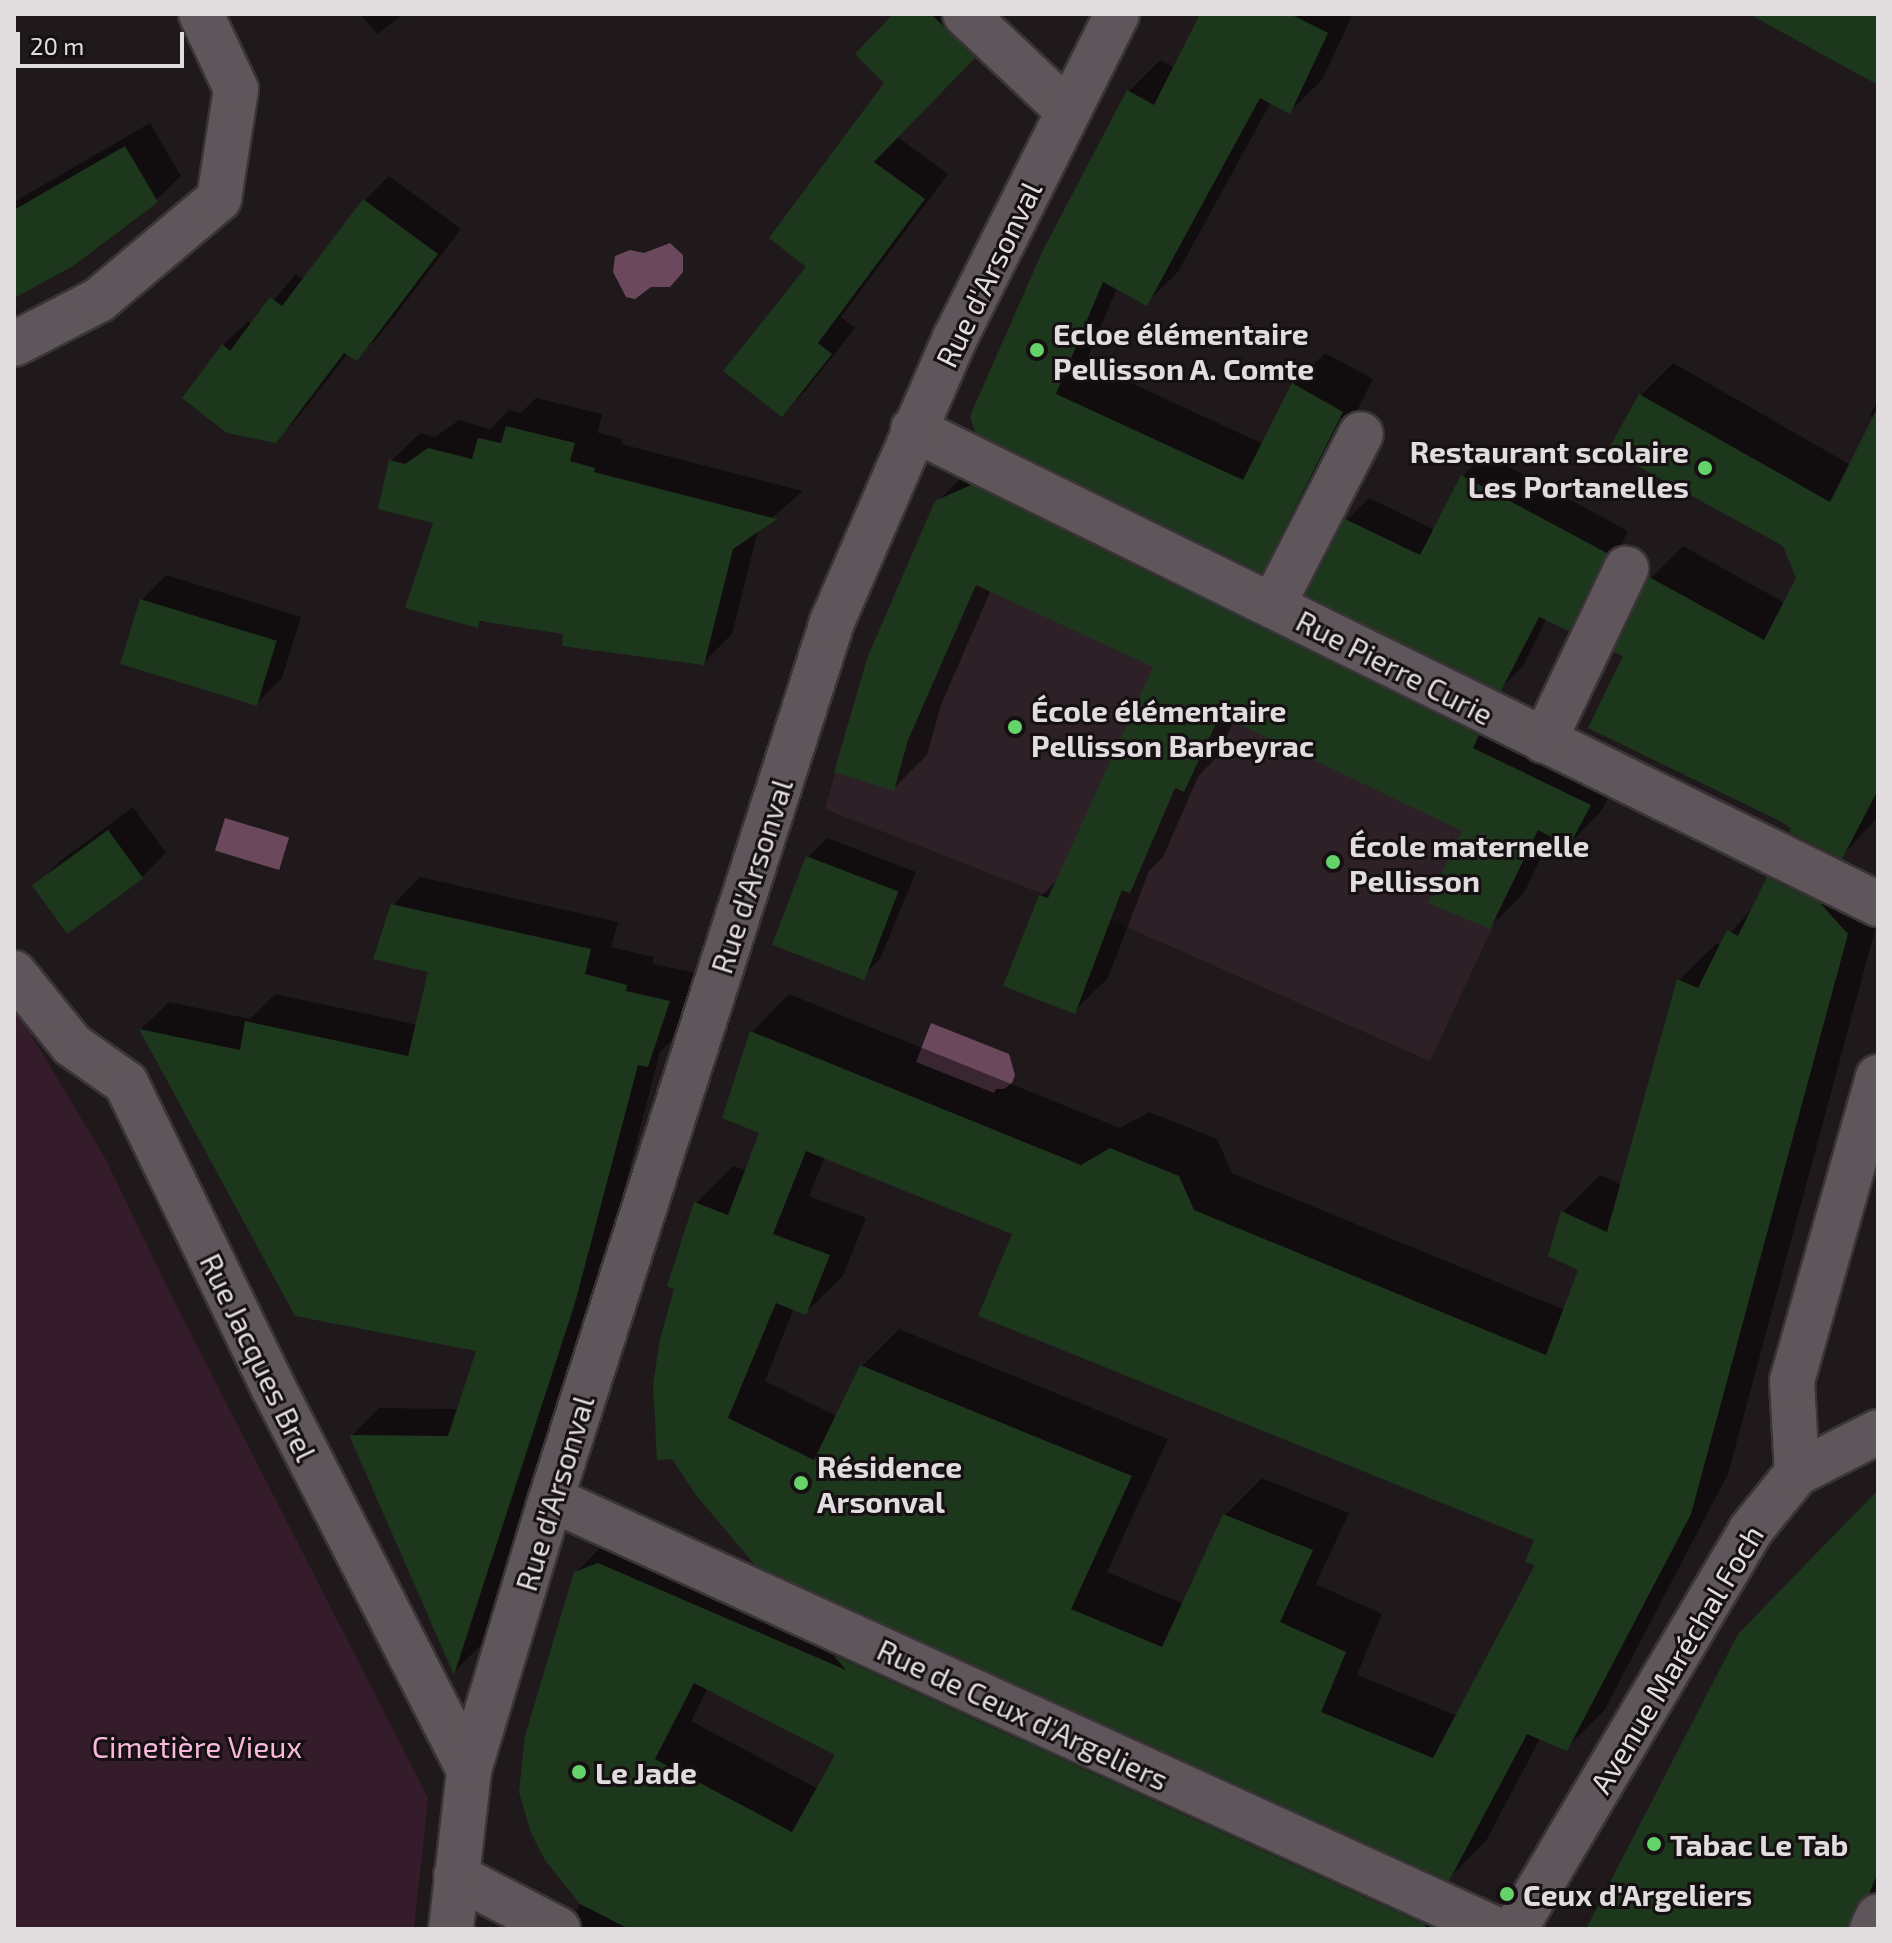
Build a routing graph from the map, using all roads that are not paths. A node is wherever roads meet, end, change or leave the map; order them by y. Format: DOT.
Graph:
graph roads {
  1 [pos="201,14"];
  2 [pos="965,14"];
  3 [pos="1117,14"];
  4 [pos="1068,111"];
  5 [pos="14,344"];
  6 [pos="913,429"];
  7 [pos="1361,434"];
  8 [pos="1626,569"];
  9 [pos="1273,605"];
  10 [pos="1544,741"];
  11 [pos="1878,904"];
  12 [pos="14,973"];
  13 [pos="1878,1077"];
  14 [pos="1878,1432"];
  15 [pos="1797,1473"];
  16 [pos="551,1499"];
  17 [pos="469,1770"];
  18 [pos="456,1876"];
  19 [pos="1878,1916"];
  20 [pos="451,1929"];
  21 [pos="558,1929"];
  22 [pos="1495,1929"];
  23 [pos="1515,1929"];
  24 [pos="1872,1929"];
  1 -- 5 [label="street"];
  2 -- 4 [label="street"];
  3 -- 4 [label="street, Rue d'Arsonval"];
  4 -- 6 [label="street, Rue d'Arsonval"];
  6 -- 9 [label="street, Rue Pierre Curie"];
  6 -- 16 [label="street, Rue d'Arsonval"];
  7 -- 9 [label="street"];
  8 -- 10 [label="street"];
  9 -- 10 [label="street, Rue Pierre Curie"];
  10 -- 11 [label="street, Rue Pierre Curie"];
  12 -- 17 [label="street, Rue Jacques Brel"];
  13 -- 15 [label="street"];
  14 -- 15 [label="street, Avenue Maréchal Foch"];
  15 -- 23 [label="street, Avenue Maréchal Foch"];
  16 -- 17 [label="street, Rue d'Arsonval"];
  16 -- 22 [label="street, Rue de Ceux d'Argeliers"];
  17 -- 18 [label="street, Rue d'Arsonval"];
  18 -- 20 [label="street, Rue d'Arsonval"];
  18 -- 21 [label="street"];
  19 -- 24 [label="street"];
}
